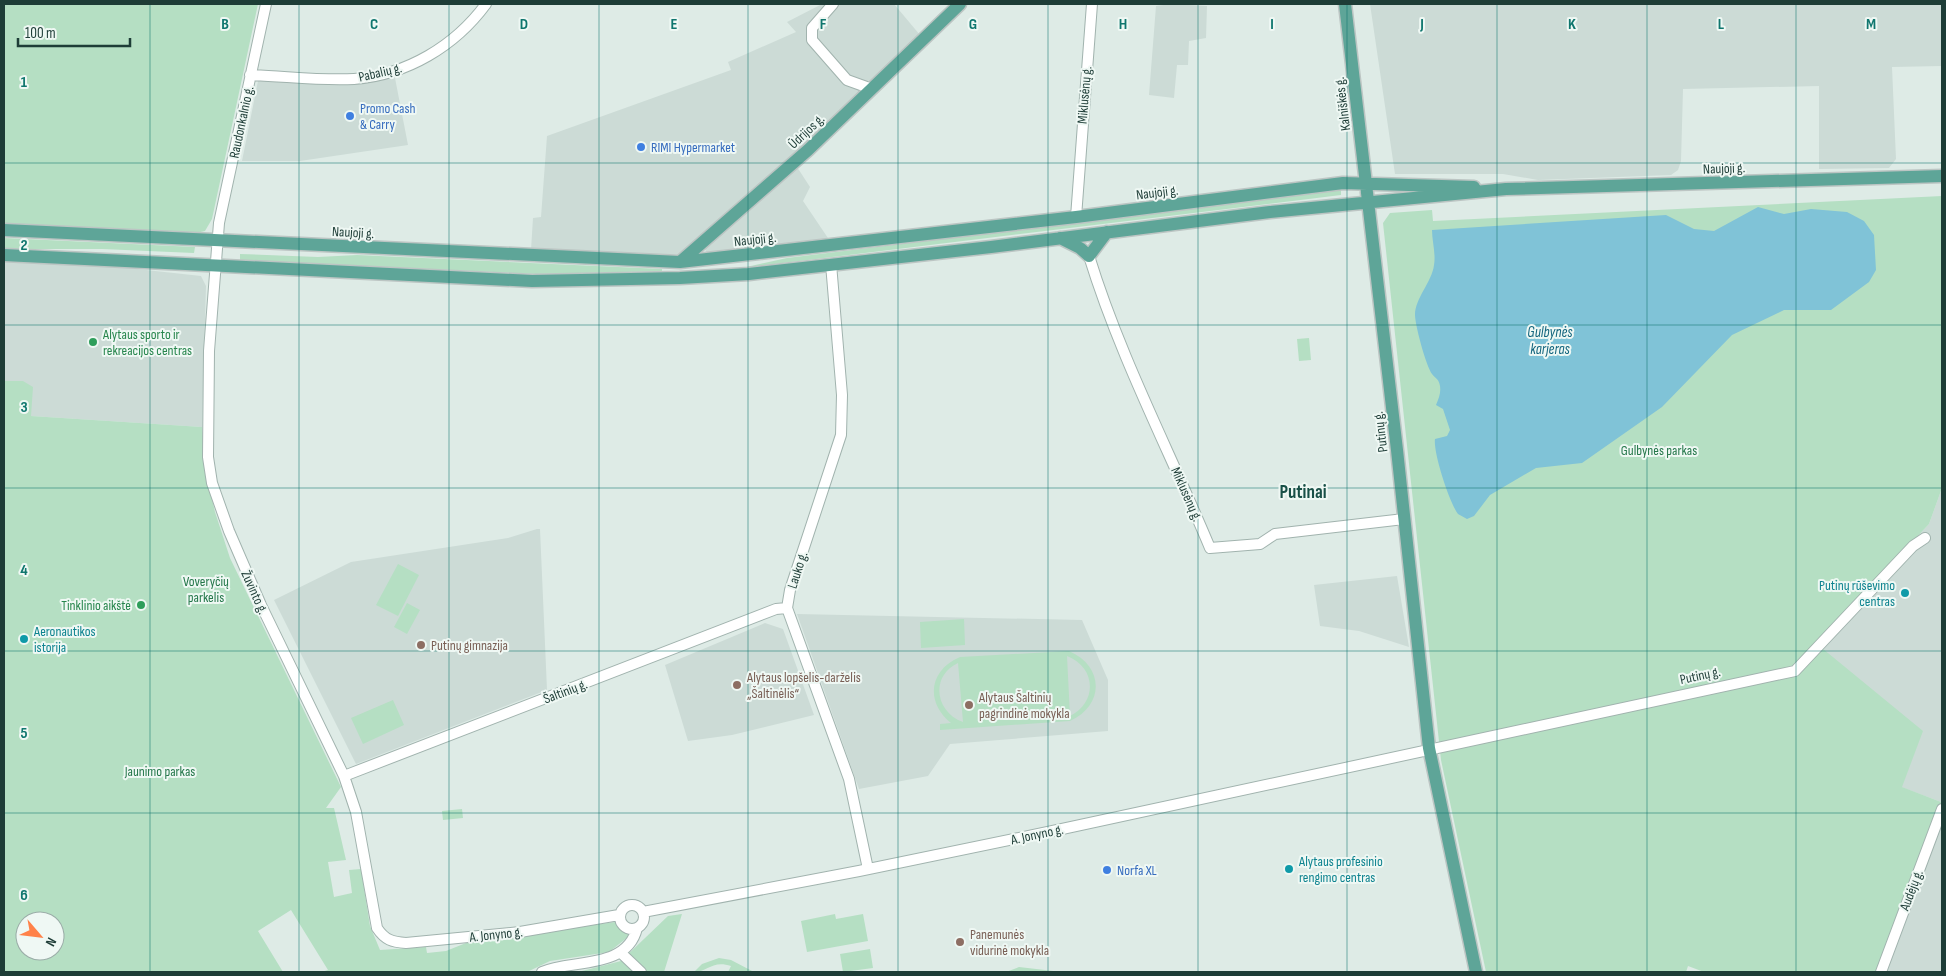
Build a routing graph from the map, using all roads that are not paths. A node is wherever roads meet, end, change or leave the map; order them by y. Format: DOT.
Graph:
graph roads {
  1 [pos="266,4"];
  2 [pos="486,4"];
  3 [pos="834,4"];
  4 [pos="960,4"];
  5 [pos="1092,4"];
  6 [pos="1345,4"];
  7 [pos="250,75"];
  8 [pos="872,89"];
  9 [pos="1942,176"];
  10 [pos="1366,183"];
  11 [pos="1506,189"];
  12 [pos="1368,201"];
  13 [pos="1076,217"];
  14 [pos="4,230"];
  15 [pos="1107,232"];
  16 [pos="1060,238"];
  17 [pos="218,240"];
  18 [pos="4,254"];
  19 [pos="1089,256"];
  20 [pos="680,262"];
  21 [pos="831,264"];
  22 [pos="215,265"];
  23 [pos="680,278"];
  24 [pos="1404,519"];
  25 [pos="1925,538"];
  26 [pos="787,608"];
  27 [pos="1429,748"];
  28 [pos="344,776"];
  29 [pos="1942,809"];
  30 [pos="868,869"];
  31 [pos="643,912"];
  32 [pos="619,915"];
  33 [pos="377,928"];
  34 [pos="637,928"];
  35 [pos="620,952"];
  36 [pos="542,972"];
  37 [pos="641,972"];
  38 [pos="1476,972"];
  39 [pos="1880,972"];
  1 -- 7 [label="street, Raudonkalnio g."];
  2 -- 7 [label="street, Pabalių g."];
  3 -- 8 [label="street"];
  4 -- 8 [label="main road, Ūdrijos g."];
  5 -- 13 [label="street, Miklusėnų g."];
  6 -- 10 [label="main road, Kalniškės g."];
  7 -- 17 [label="street, Raudonkalnio g."];
  8 -- 20 [label="main road, Ūdrijos g."];
  9 -- 11 [label="main road, Naujoji g."];
  10 -- 11 [label="main road, Naujoji g."];
  10 -- 12 [label="main road, Kalniškės g."];
  10 -- 13 [label="main road, Naujoji g."];
  11 -- 12 [label="main road, Naujoji g."];
  12 -- 15 [label="main road, Naujoji g."];
  12 -- 24 [label="main road, Putinų g."];
  13 -- 20 [label="main road, Naujoji g."];
  14 -- 17 [label="main road, Naujoji g."];
  15 -- 16 [label="main road, Naujoji g."];
  15 -- 19 [label="main road"];
  16 -- 19 [label="main road"];
  16 -- 21 [label="main road, Naujoji g."];
  17 -- 20 [label="main road, Naujoji g."];
  17 -- 22 [label="street, Žuvinto g."];
  18 -- 22 [label="main road, Naujoji g."];
  19 -- 24 [label="street, Miklusėnų g."];
  20 -- 23 [label="main road"];
  21 -- 23 [label="main road, Naujoji g."];
  21 -- 26 [label="street, Lauko g."];
  22 -- 23 [label="main road, Naujoji g."];
  22 -- 28 [label="street, Žuvinto g."];
  24 -- 27 [label="main road, Putinų g."];
  25 -- 27 [label="street, Putinų g."];
  26 -- 28 [label="street, Šaltinių g."];
  26 -- 30 [label="street"];
  27 -- 30 [label="street, A. Jonyno g."];
  27 -- 38 [label="main road, Putinų g."];
  28 -- 33 [label="street, Žuvinto g."];
  29 -- 39 [label="street, Audėjų g."];
  30 -- 31 [label="street, A. Jonyno g."];
  31 -- 32 [label="street"];
  31 -- 34 [label="street"];
  32 -- 33 [label="street, A. Jonyno g."];
  32 -- 34 [label="street"];
  34 -- 35 [label="street"];
  35 -- 36 [label="street"];
  35 -- 37 [label="street"];
}
